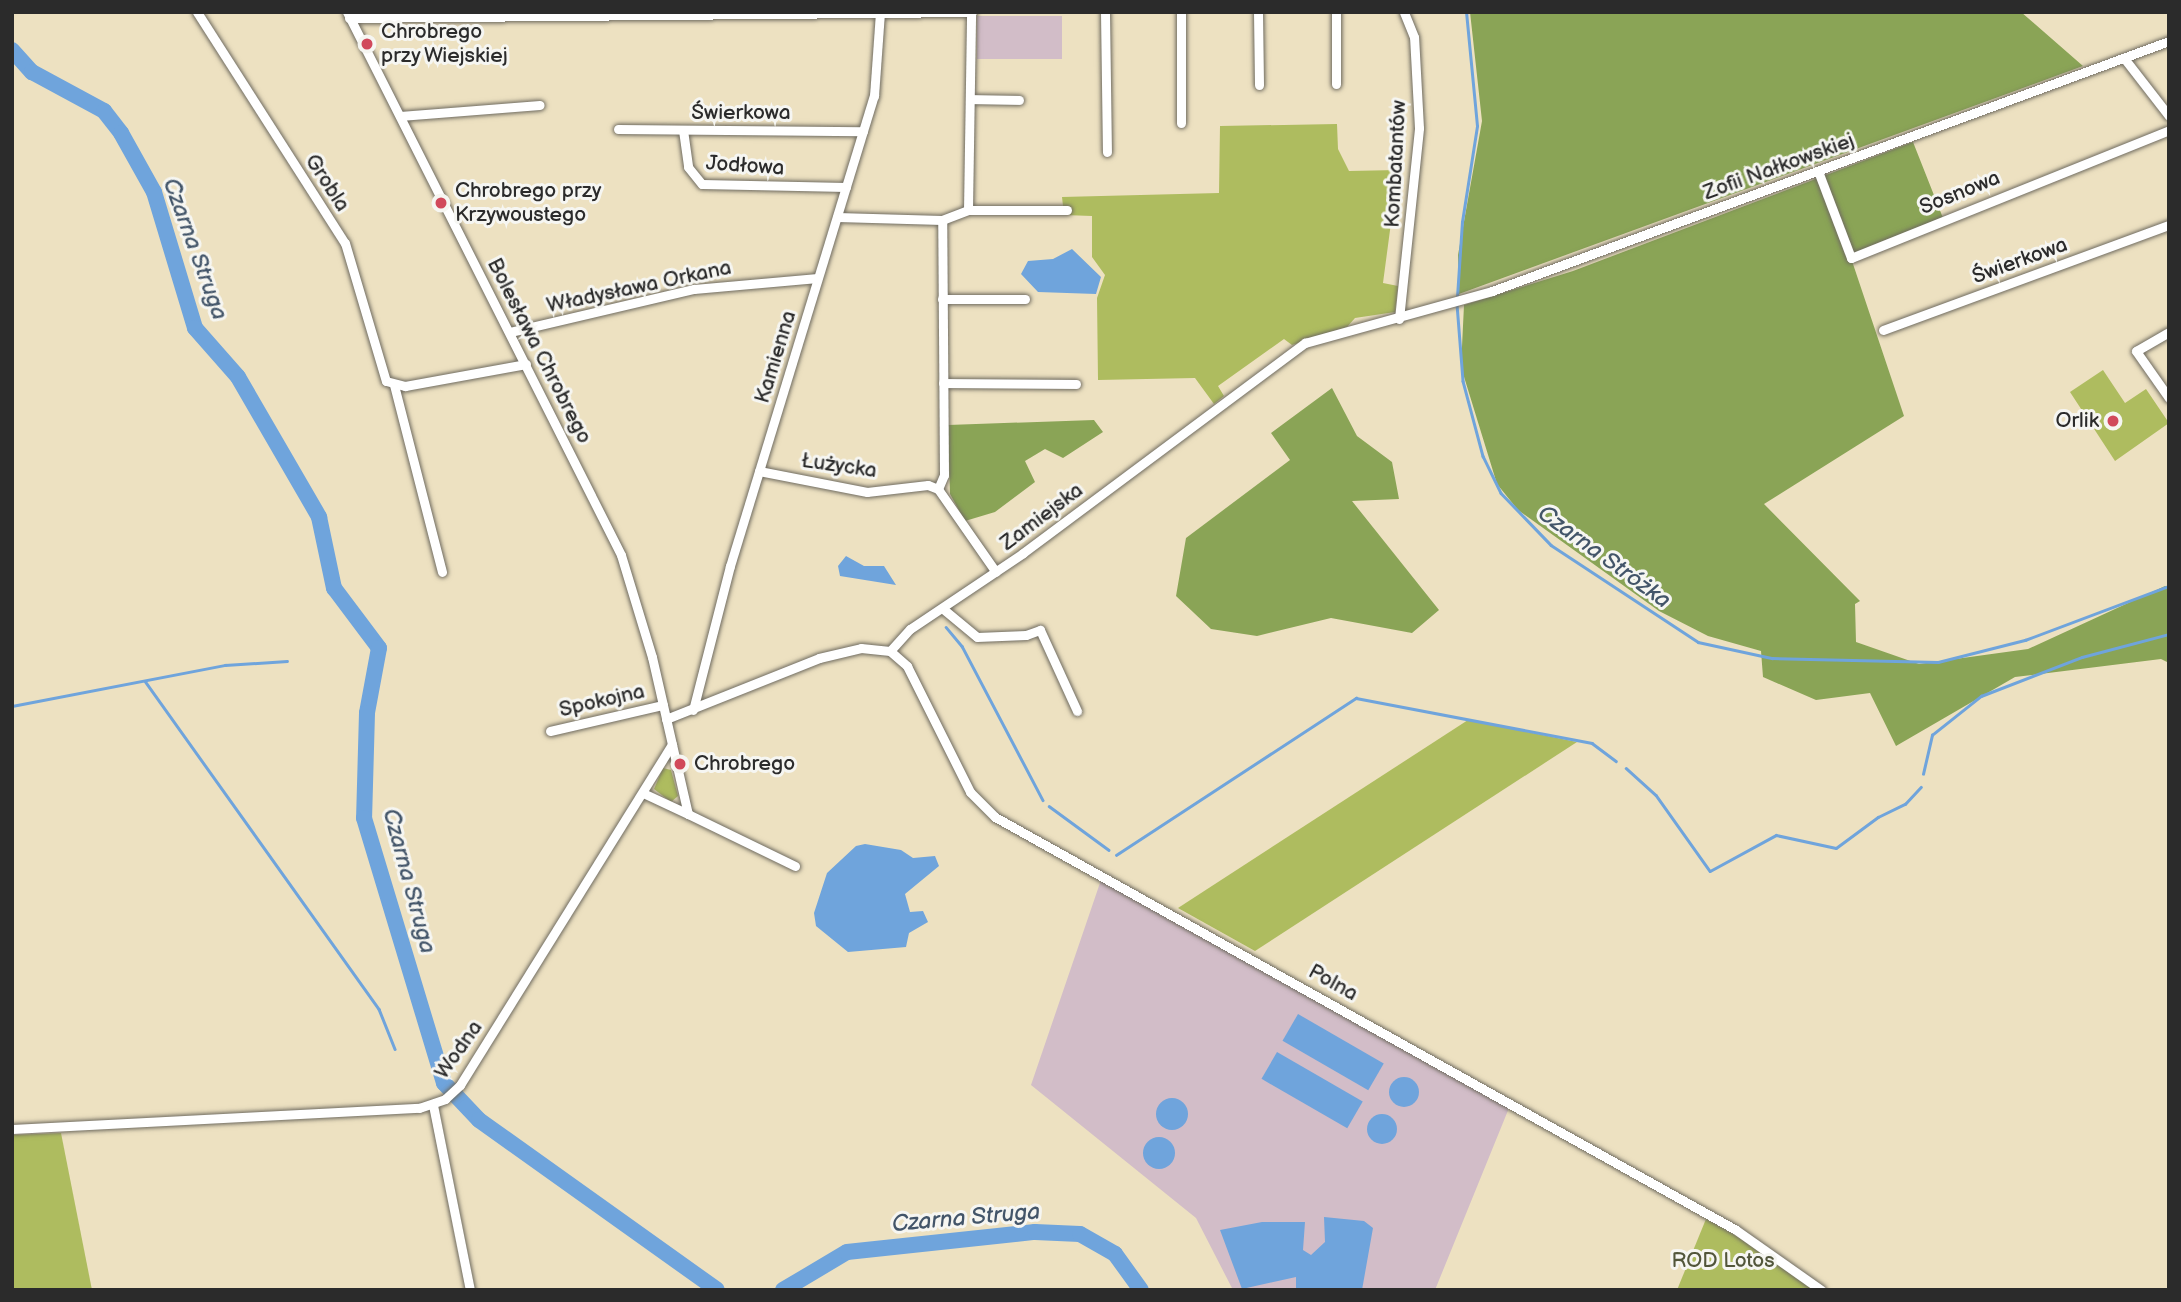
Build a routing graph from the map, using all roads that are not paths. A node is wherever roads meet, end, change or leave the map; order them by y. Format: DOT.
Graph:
graph roads {
  1 [pos="198,12"];
  2 [pos="971,12"];
  3 [pos="1105,12"];
  4 [pos="1181,12"];
  5 [pos="1258,12"];
  6 [pos="1336,12"];
  7 [pos="1404,12"];
  8 [pos="669,13"];
  9 [pos="880,13"];
  10 [pos="348,15"];
  11 [pos="2169,41"];
  12 [pos="2124,58"];
  13 [pos="1336,84"];
  14 [pos="1259,85"];
  15 [pos="970,99"];
  16 [pos="1019,100"];
  17 [pos="540,105"];
  18 [pos="400,116"];
  19 [pos="2169,117"];
  20 [pos="1181,123"];
  21 [pos="618,129"];
  22 [pos="683,130"];
  23 [pos="2169,130"];
  24 [pos="863,131"];
  25 [pos="1107,152"];
  26 [pos="1818,171"];
  27 [pos="846,187"];
  28 [pos="1067,209"];
  29 [pos="968,210"];
  30 [pos="837,217"];
  31 [pos="942,220"];
  32 [pos="2169,225"];
  33 [pos="818,278"];
  34 [pos="942,299"];
  35 [pos="1025,299"];
  36 [pos="1399,319"];
  37 [pos="1883,330"];
  38 [pos="510,332"];
  39 [pos="2169,332"];
  40 [pos="526,364"];
  41 [pos="943,383"];
  42 [pos="1076,384"];
  43 [pos="394,385"];
  44 [pos="2169,398"];
  45 [pos="759,471"];
  46 [pos="938,489"];
  47 [pos="442,572"];
  48 [pos="996,572"];
  49 [pos="942,608"];
  50 [pos="890,651"];
  51 [pos="663,705"];
  52 [pos="693,710"];
  53 [pos="1077,711"];
  54 [pos="666,719"];
  55 [pos="550,731"];
  56 [pos="672,745"];
  57 [pos="643,793"];
  58 [pos="688,814"];
  59 [pos="795,866"];
  60 [pos="433,1105"];
  61 [pos="12,1129"];
  62 [pos="470,1290"];
  63 [pos="1821,1290"];
  1 -- 43 [label="street, Grobla"];
  2 -- 9 [label="street"];
  2 -- 15 [label="street"];
  3 -- 25 [label="street"];
  4 -- 20 [label="street"];
  5 -- 14 [label="street"];
  6 -- 13 [label="street"];
  7 -- 36 [label="street, Kombatantów"];
  8 -- 9 [label="street"];
  8 -- 10 [label="street"];
  9 -- 24 [label="street, Kamienna"];
  10 -- 18 [label="street, Bolesława Chrobrego"];
  11 -- 12 [label="street, Zofii Nałkowskiej"];
  12 -- 19 [label="street"];
  12 -- 26 [label="street, Zofii Nałkowskiej"];
  15 -- 16 [label="street"];
  15 -- 29 [label="street"];
  17 -- 18 [label="street"];
  18 -- 38 [label="street, Bolesława Chrobrego"];
  21 -- 22 [label="street, Świerkowa"];
  22 -- 24 [label="street, Świerkowa"];
  22 -- 27 [label="street, Jodłowa"];
  23 -- 26 [label="street, Sosnowa"];
  24 -- 27 [label="street, Kamienna"];
  26 -- 36 [label="street, Zofii Nałkowskiej"];
  27 -- 30 [label="street, Kamienna"];
  28 -- 29 [label="street"];
  29 -- 31 [label="street"];
  30 -- 31 [label="street"];
  30 -- 33 [label="street, Kamienna"];
  31 -- 34 [label="street"];
  32 -- 37 [label="street, Świerkowa"];
  33 -- 38 [label="street, Władysława Orkana"];
  33 -- 45 [label="street, Kamienna"];
  34 -- 35 [label="street"];
  34 -- 41 [label="street"];
  36 -- 48 [label="street, Zamiejska"];
  38 -- 40 [label="street, Bolesława Chrobrego"];
  39 -- 44 [label="street"];
  40 -- 43 [label="street"];
  40 -- 51 [label="street, Bolesława Chrobrego"];
  41 -- 42 [label="street"];
  41 -- 46 [label="street"];
  43 -- 47 [label="street, Grobla"];
  45 -- 46 [label="street, Łużycka"];
  45 -- 52 [label="street, Kamienna"];
  46 -- 48 [label="street"];
  48 -- 49 [label="street, Zamiejska"];
  49 -- 50 [label="street, Zamiejska"];
  49 -- 53 [label="street"];
  50 -- 52 [label="street"];
  50 -- 63 [label="street, Polna"];
  51 -- 54 [label="street, Bolesława Chrobrego"];
  51 -- 55 [label="street, Spokojna"];
  52 -- 54 [label="street"];
  54 -- 56 [label="street"];
  56 -- 57 [label="street, Wodna"];
  56 -- 58 [label="street"];
  57 -- 58 [label="street"];
  57 -- 60 [label="street, Wodna"];
  58 -- 59 [label="street"];
  60 -- 61 [label="street, Wodna"];
  60 -- 62 [label="street"];
}
